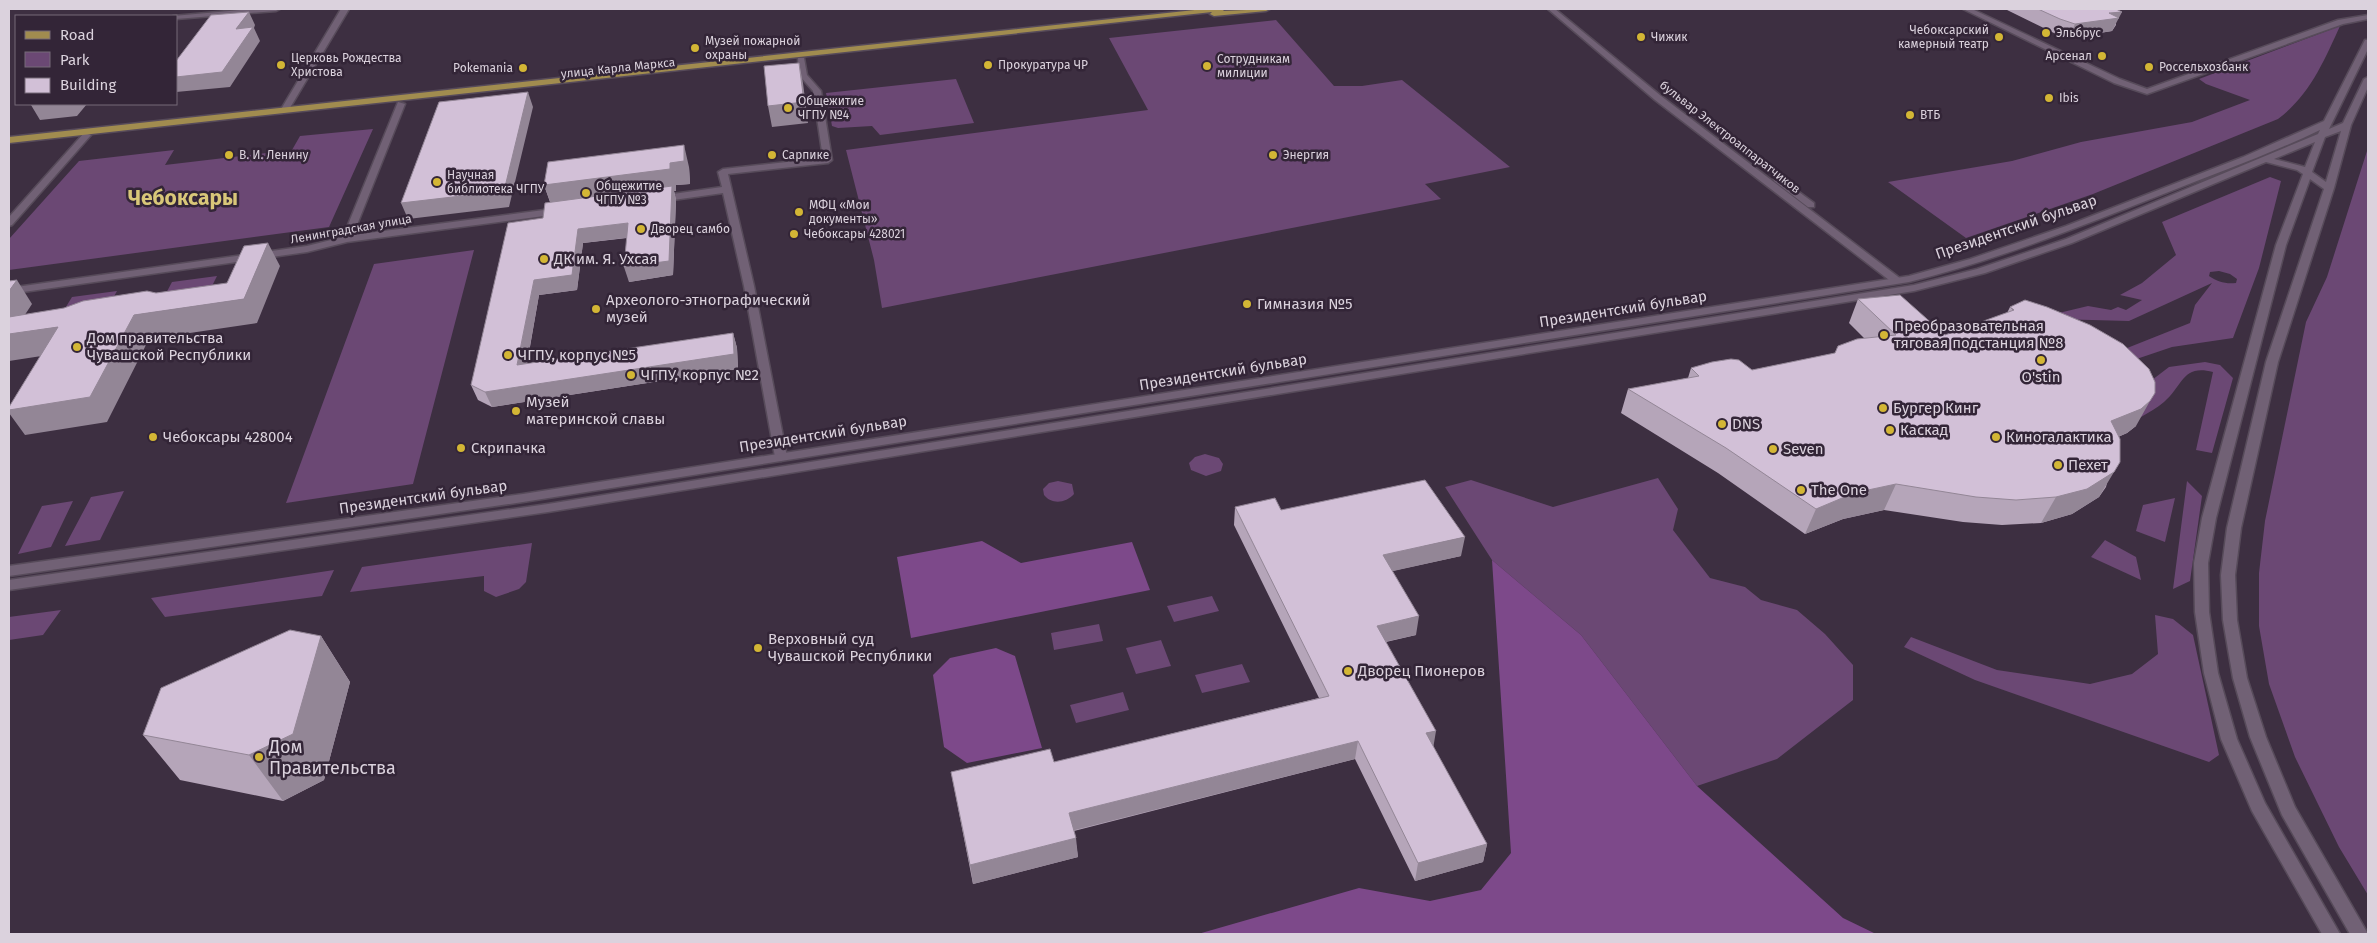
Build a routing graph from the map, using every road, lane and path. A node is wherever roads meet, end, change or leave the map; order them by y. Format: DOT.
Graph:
graph roads {
  1 [pos="276,9"];
  2 [pos="345,9"];
  3 [pos="1222,9"];
  4 [pos="1266,9"];
  5 [pos="1551,9"];
  6 [pos="1563,9"];
  7 [pos="1968,9"];
  8 [pos="2368,17"];
  9 [pos="178,18"];
  10 [pos="1015,34"];
  11 [pos="2368,42"];
  12 [pos="800,58"];
  13 [pos="2368,79"];
  14 [pos="401,104"];
  15 [pos="284,111"];
  16 [pos="2328,123"];
  17 [pos="2347,126"];
  18 [pos="89,133"];
  19 [pos="2321,137"];
  20 [pos="9,140"];
  21 [pos="2242,160"];
  22 [pos="2269,160"];
  23 [pos="2253,166"];
  24 [pos="2307,177"];
  25 [pos="2329,188"];
  26 [pos="728,190"];
  27 [pos="650,200"];
  28 [pos="572,210"];
  29 [pos="9,223"];
  30 [pos="347,240"];
  31 [pos="1906,283"];
  32 [pos="9,291"];
  33 [pos="886,447"];
  34 [pos="782,464"];
  35 [pos="549,494"];
  36 [pos="548,508"];
  37 [pos="155,552"];
  38 [pos="149,566"];
  39 [pos="9,571"];
  40 [pos="9,585"];
  41 [pos="2331,934"];
  42 [pos="2359,934"];
  1 -- 9 [label="main road"];
  2 -- 15 [label="main road"];
  3 -- 10 [label="main road, улица Карла Маркса"];
  4 -- 10 [label="main road, улица Карла Маркса"];
  5 -- 31 [label="main road, бульвар Электроаппаратчиков"];
  6 -- 31 [label="main road, бульвар Электроаппаратчиков"];
  7 -- 8 [label="main road"];
  10 -- 12 [label="main road, улица Карла Маркса"];
  11 -- 16 [label="main road"];
  12 -- 14 [label="main road, улица Карла Маркса"];
  12 -- 15 [label="main road, улица Карла Маркса"];
  12 -- 26 [label="main road"];
  13 -- 17 [label="main road"];
  14 -- 18 [label="main road, улица Карла Маркса"];
  14 -- 30 [label="main road"];
  15 -- 18 [label="main road, улица Карла Маркса"];
  16 -- 19 [label="main road"];
  16 -- 21 [label="main road, Президентский бульвар"];
  17 -- 19 [label="main road, Президентский бульвар"];
  17 -- 25 [label="main road"];
  18 -- 20 [label="main road, улица Карла Маркса"];
  18 -- 29 [label="main road"];
  19 -- 22 [label="main road, Президентский бульвар"];
  19 -- 24 [label="main road"];
  21 -- 22 [label="main road"];
  21 -- 31 [label="main road, Президентский бульвар"];
  22 -- 23 [label="main road, Президентский бульвар"];
  22 -- 24 [label="main road"];
  23 -- 24 [label="main road"];
  23 -- 31 [label="main road, Президентский бульвар"];
  24 -- 25 [label="main road"];
  24 -- 41 [label="main road"];
  25 -- 42 [label="main road"];
  26 -- 27 [label="main road"];
  26 -- 34 [label="main road"];
  28 -- 30 [label="main road, Ленинградская улица"];
  30 -- 32 [label="main road, Ленинградская улица"];
  31 -- 33 [label="main road, Президентский бульвар"];
  31 -- 33 [label="main road, Президентский бульвар"];
  33 -- 34 [label="main road, Президентский бульвар"];
  34 -- 35 [label="main road, Президентский бульвар"];
  34 -- 36 [label="main road, Президентский бульвар"];
  35 -- 36 [label="main road"];
  35 -- 37 [label="main road, Президентский бульвар"];
  36 -- 38 [label="main road, Президентский бульвар"];
  37 -- 38 [label="main road"];
  37 -- 39 [label="main road, Президентский бульвар"];
  38 -- 40 [label="main road, Президентский бульвар"];
}
